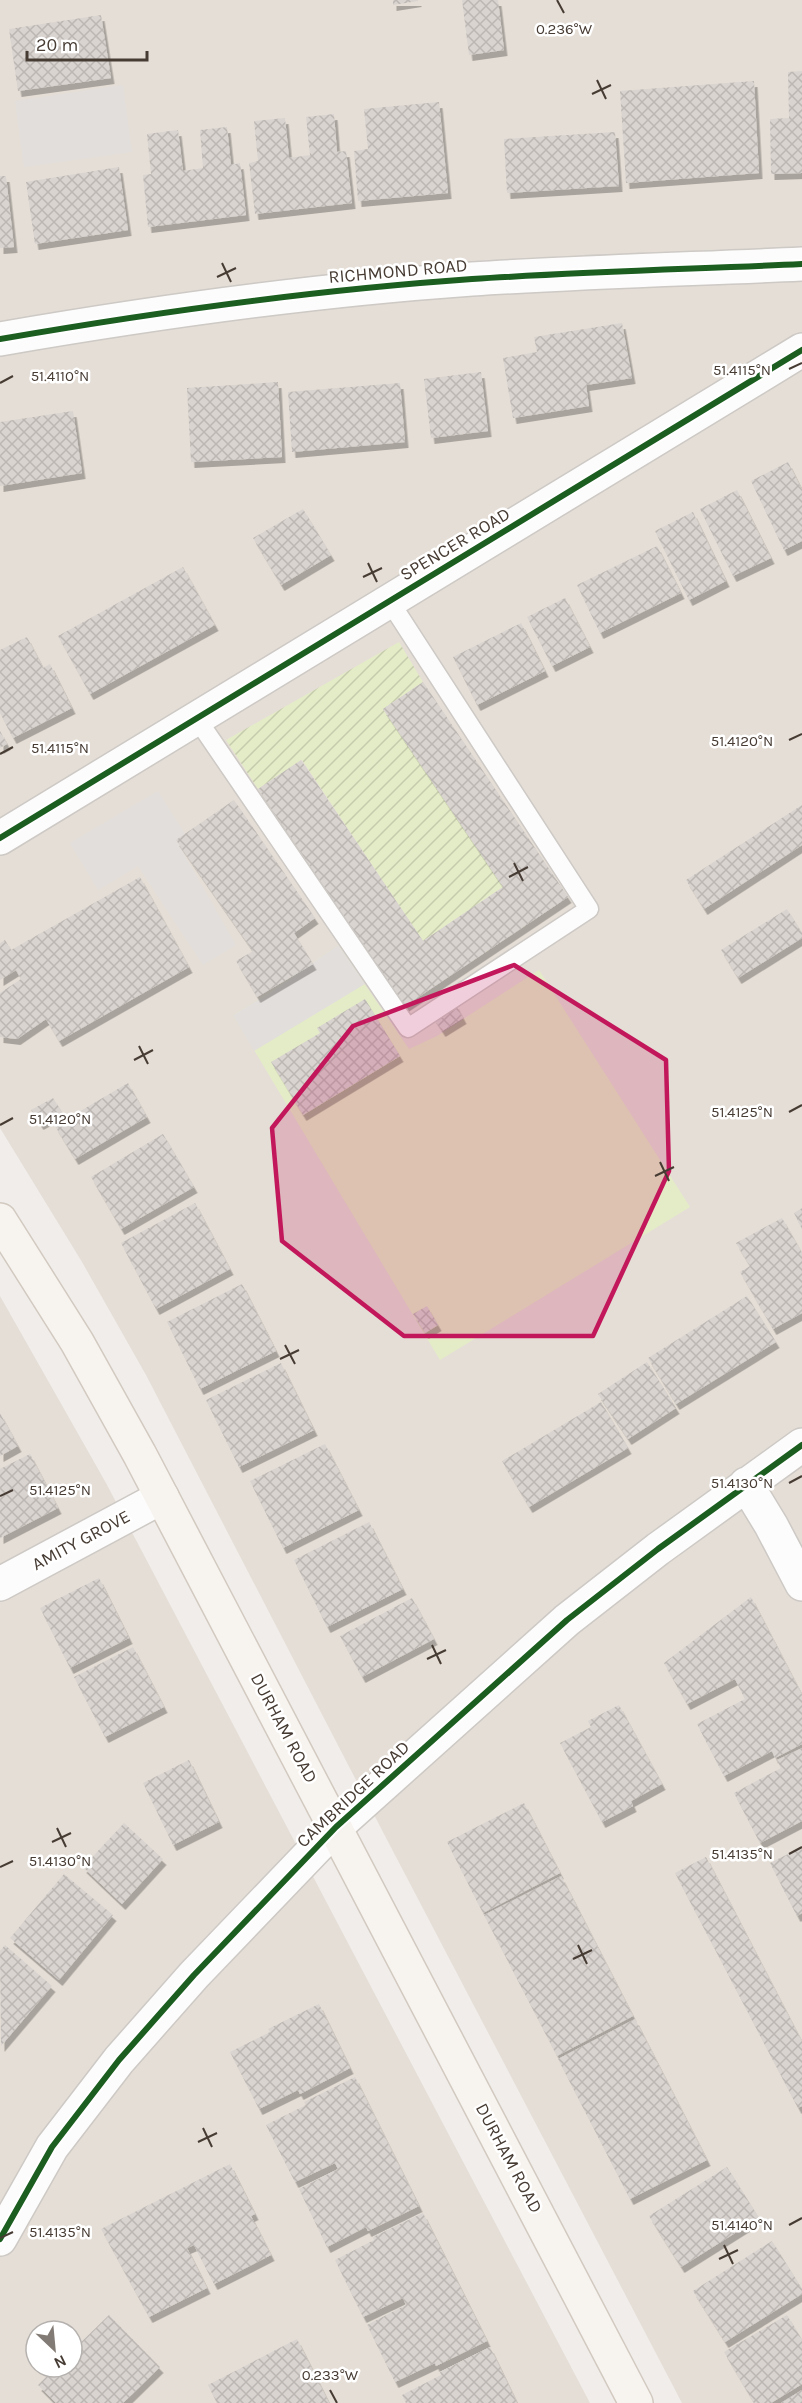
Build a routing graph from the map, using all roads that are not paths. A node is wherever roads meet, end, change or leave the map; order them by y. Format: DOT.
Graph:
graph roads {
  1 [pos="802,264"];
  2 [pos="0,339"];
  3 [pos="802,350"];
  4 [pos="390,602"];
  5 [pos="197,719"];
  6 [pos="0,838"];
  7 [pos="0,1220"];
  8 [pos="802,1445"];
  9 [pos="746,1484"];
  10 [pos="162,1497"];
  11 [pos="0,1584"];
  12 [pos="802,1584"];
  13 [pos="336,1827"];
  14 [pos="0,2239"];
  15 [pos="636,2403"];
  1 -- 2 [label="street, RICHMOND ROAD"];
  3 -- 4 [label="street, SPENCER ROAD"];
  4 -- 5 [label="street, SPENCER ROAD"];
  4 -- 5 [label="lane"];
  5 -- 6 [label="street, SPENCER ROAD"];
  7 -- 10 [label="main road, DURHAM ROAD"];
  8 -- 9 [label="street, CAMBRIDGE ROAD"];
  9 -- 12 [label="street"];
  9 -- 13 [label="street, CAMBRIDGE ROAD"];
  10 -- 11 [label="street, AMITY GROVE"];
  10 -- 13 [label="main road, DURHAM ROAD"];
  13 -- 14 [label="street, CAMBRIDGE ROAD"];
  13 -- 15 [label="main road, DURHAM ROAD"];
}
